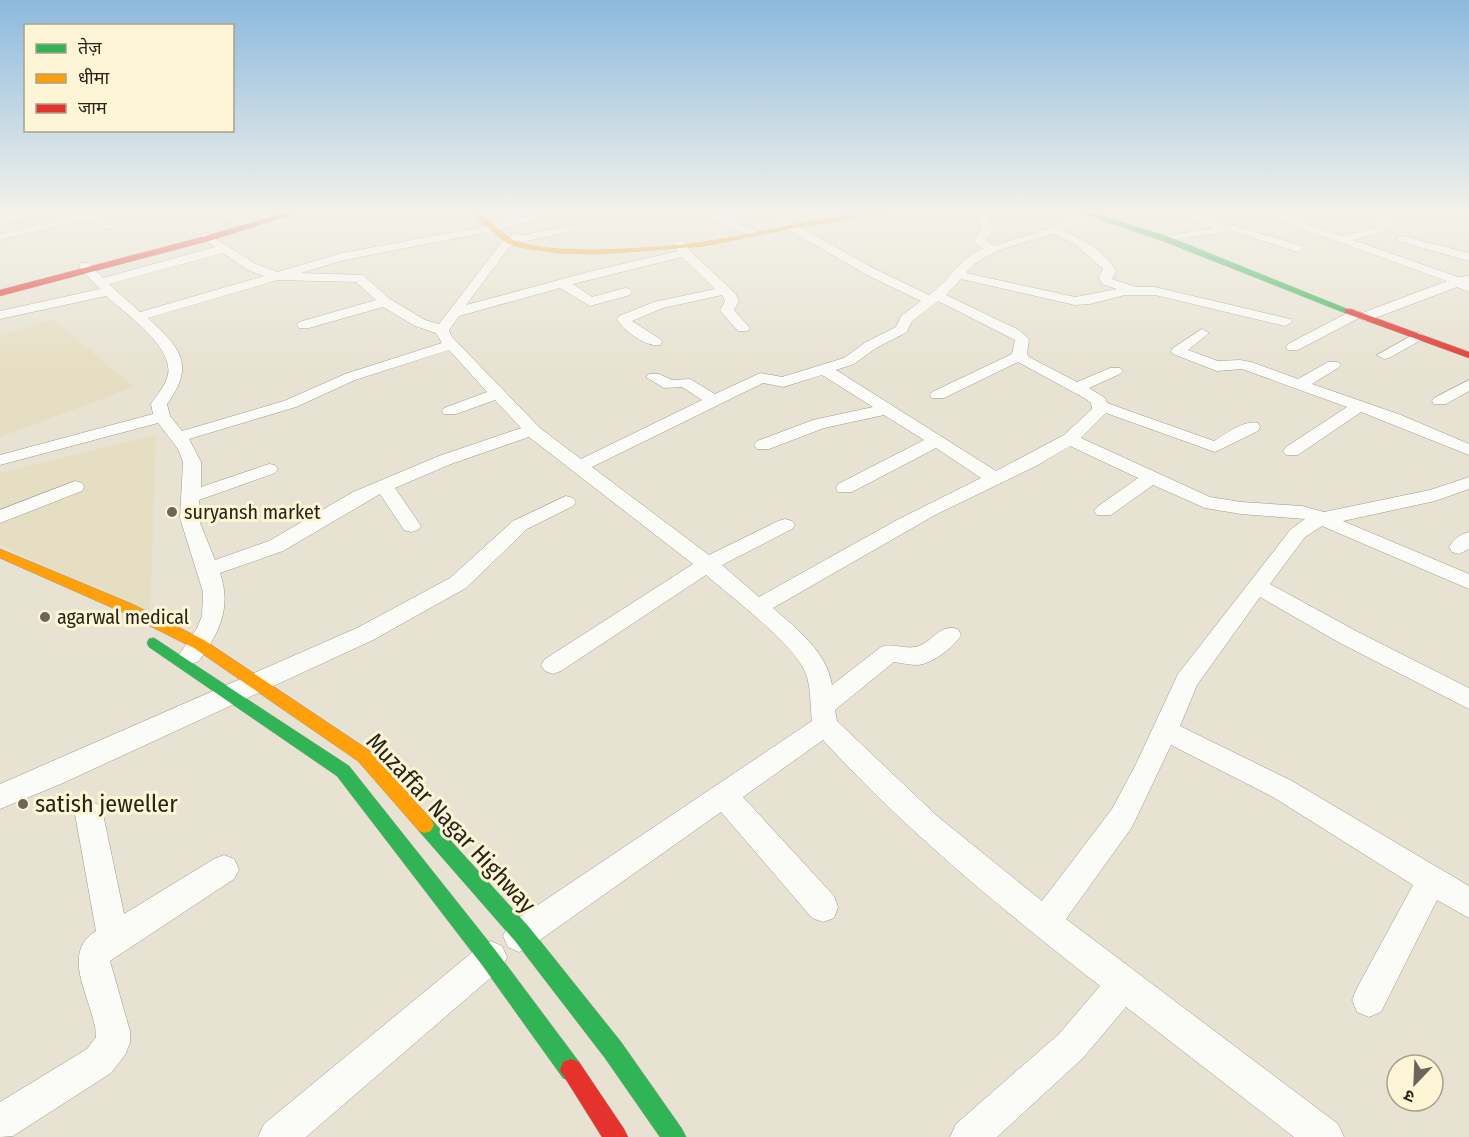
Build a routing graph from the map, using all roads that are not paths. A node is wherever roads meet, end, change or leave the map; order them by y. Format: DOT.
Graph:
graph roads {
  1 [pos="98,264"];
  2 [pos="176,264"];
  3 [pos="247,264"];
  4 [pos="317,264"];
  5 [pos="487,264"];
  6 [pos="627,264"];
  7 [pos="698,264"];
  8 [pos="857,264"];
  9 [pos="967,264"];
  10 [pos="1105,264"];
  11 [pos="1230,264"];
  12 [pos="1411,264"];
  13 [pos="86,267"];
  14 [pos="959,275"];
  15 [pos="275,276"];
  16 [pos="562,283"];
  17 [pos="1466,283"];
  18 [pos="105,287"];
  19 [pos="1132,290"];
  20 [pos="0,291"];
  21 [pos="724,291"];
  22 [pos="625,292"];
  23 [pos="933,298"];
  24 [pos="385,302"];
  25 [pos="0,315"];
  26 [pos="1360,315"];
  27 [pos="137,317"];
  28 [pos="1286,322"];
  29 [pos="304,325"];
  30 [pos="743,328"];
  31 [pos="449,329"];
  32 [pos="1202,333"];
  33 [pos="1418,336"];
  34 [pos="655,342"];
  35 [pos="1293,347"];
  36 [pos="1384,355"];
  37 [pos="1469,355"];
  38 [pos="1020,357"];
  39 [pos="1333,365"];
  40 [pos="824,369"];
  41 [pos="1115,371"];
  42 [pos="654,377"];
  43 [pos="1300,384"];
  44 [pos="1469,385"];
  45 [pos="1076,388"];
  46 [pos="497,394"];
  47 [pos="938,395"];
  48 [pos="713,400"];
  49 [pos="1440,401"];
  50 [pos="1101,406"];
  51 [pos="1359,406"];
  52 [pos="888,409"];
  53 [pos="450,411"];
  54 [pos="161,417"];
  55 [pos="1252,427"];
  56 [pos="532,430"];
  57 [pos="178,437"];
  58 [pos="1068,439"];
  59 [pos="938,440"];
  60 [pos="763,445"];
  61 [pos="1469,450"];
  62 [pos="1292,451"];
  63 [pos="0,460"];
  64 [pos="581,466"];
  65 [pos="269,469"];
  66 [pos="994,478"];
  67 [pos="1150,478"];
  68 [pos="1469,483"];
  69 [pos="384,486"];
  70 [pos="75,487"];
  71 [pos="845,488"];
  72 [pos="191,497"];
  73 [pos="566,502"];
  74 [pos="1104,511"];
  75 [pos="0,517"];
  76 [pos="1323,519"];
  77 [pos="785,525"];
  78 [pos="411,526"];
  79 [pos="0,553"];
  80 [pos="707,564"];
  81 [pos="207,570"];
  82 [pos="1469,582"];
  83 [pos="1257,586"];
  84 [pos="758,607"];
  85 [pos="950,634"];
  86 [pos="140,635"];
  87 [pos="199,644"];
  88 [pos="185,662"];
  89 [pos="553,665"];
  90 [pos="257,682"];
  91 [pos="230,694"];
  92 [pos="1469,699"];
  93 [pos="824,716"];
  94 [pos="1166,731"];
  95 [pos="724,795"];
  96 [pos="0,797"];
  97 [pos="89,814"];
  98 [pos="224,868"];
  99 [pos="1431,880"];
  100 [pos="1469,903"];
  101 [pos="823,907"];
  102 [pos="1044,923"];
  103 [pos="522,934"];
  104 [pos="113,937"];
  105 [pos="489,958"];
  106 [pos="1124,984"];
  107 [pos="1369,1000"];
  108 [pos="0,1123"];
  109 [pos="277,1137"];
  110 [pos="616,1137"];
  111 [pos="674,1137"];
  112 [pos="969,1137"];
  113 [pos="1325,1137"];
  1 -- 13 [label="main road"];
  2 -- 18 [label="street"];
  3 -- 15 [label="street"];
  4 -- 15 [label="street"];
  5 -- 31 [label="street"];
  6 -- 16 [label="street"];
  7 -- 21 [label="street"];
  8 -- 23 [label="street"];
  9 -- 14 [label="street"];
  10 -- 19 [label="street"];
  11 -- 26 [label="main road"];
  12 -- 17 [label="street"];
  13 -- 18 [label="street"];
  13 -- 20 [label="main road"];
  14 -- 19 [label="street"];
  14 -- 23 [label="street"];
  15 -- 24 [label="street"];
  15 -- 27 [label="street"];
  16 -- 22 [label="street"];
  16 -- 31 [label="street"];
  17 -- 26 [label="street"];
  18 -- 25 [label="street"];
  18 -- 27 [label="street"];
  19 -- 28 [label="street"];
  21 -- 30 [label="street"];
  21 -- 34 [label="street"];
  23 -- 38 [label="street"];
  23 -- 40 [label="street"];
  24 -- 29 [label="street"];
  24 -- 31 [label="street"];
  26 -- 33 [label="main road"];
  26 -- 35 [label="street"];
  27 -- 54 [label="street"];
  31 -- 46 [label="street"];
  31 -- 57 [label="street"];
  32 -- 43 [label="street"];
  33 -- 36 [label="street"];
  33 -- 37 [label="main road"];
  38 -- 45 [label="street"];
  38 -- 47 [label="street"];
  39 -- 43 [label="street"];
  40 -- 48 [label="street"];
  40 -- 52 [label="street"];
  41 -- 45 [label="street"];
  42 -- 48 [label="street"];
  43 -- 51 [label="street"];
  44 -- 49 [label="street"];
  45 -- 50 [label="street"];
  46 -- 53 [label="street"];
  46 -- 56 [label="street"];
  48 -- 64 [label="street"];
  50 -- 55 [label="street"];
  50 -- 58 [label="street"];
  51 -- 61 [label="street"];
  51 -- 62 [label="street"];
  52 -- 59 [label="street"];
  52 -- 60 [label="street"];
  54 -- 57 [label="street"];
  54 -- 63 [label="street"];
  56 -- 64 [label="street"];
  56 -- 69 [label="street"];
  57 -- 72 [label="street"];
  58 -- 66 [label="street"];
  58 -- 67 [label="street"];
  59 -- 66 [label="street"];
  59 -- 71 [label="street"];
  64 -- 80 [label="street"];
  65 -- 72 [label="street"];
  66 -- 84 [label="street"];
  67 -- 74 [label="street"];
  67 -- 76 [label="street"];
  68 -- 76 [label="street"];
  69 -- 78 [label="street"];
  69 -- 81 [label="street"];
  70 -- 75 [label="street"];
  72 -- 81 [label="street"];
  73 -- 90 [label="street"];
  76 -- 82 [label="street"];
  76 -- 83 [label="street"];
  77 -- 80 [label="street"];
  79 -- 87 [label="main road, Muzaffar Nagar Highway"];
  80 -- 84 [label="street"];
  80 -- 89 [label="street"];
  81 -- 87 [label="street"];
  83 -- 92 [label="street"];
  83 -- 94 [label="street"];
  84 -- 93 [label="street"];
  85 -- 93 [label="street"];
  86 -- 88 [label="main road"];
  87 -- 88 [label="street"];
  87 -- 90 [label="main road, Muzaffar Nagar Highway"];
  88 -- 91 [label="main road"];
  90 -- 91 [label="street"];
  90 -- 103 [label="main road, Muzaffar Nagar Highway"];
  91 -- 96 [label="street"];
  91 -- 105 [label="main road"];
  93 -- 95 [label="street"];
  93 -- 102 [label="street"];
  94 -- 99 [label="street"];
  94 -- 102 [label="street"];
  95 -- 101 [label="street"];
  95 -- 103 [label="street"];
  97 -- 104 [label="street"];
  98 -- 104 [label="street"];
  99 -- 100 [label="street"];
  99 -- 107 [label="street"];
  102 -- 106 [label="street"];
  103 -- 105 [label="street"];
  103 -- 111 [label="main road, Muzaffar Nagar Highway"];
  104 -- 108 [label="street"];
  105 -- 109 [label="street"];
  105 -- 110 [label="main road"];
  106 -- 112 [label="street"];
  106 -- 113 [label="street"];
}
